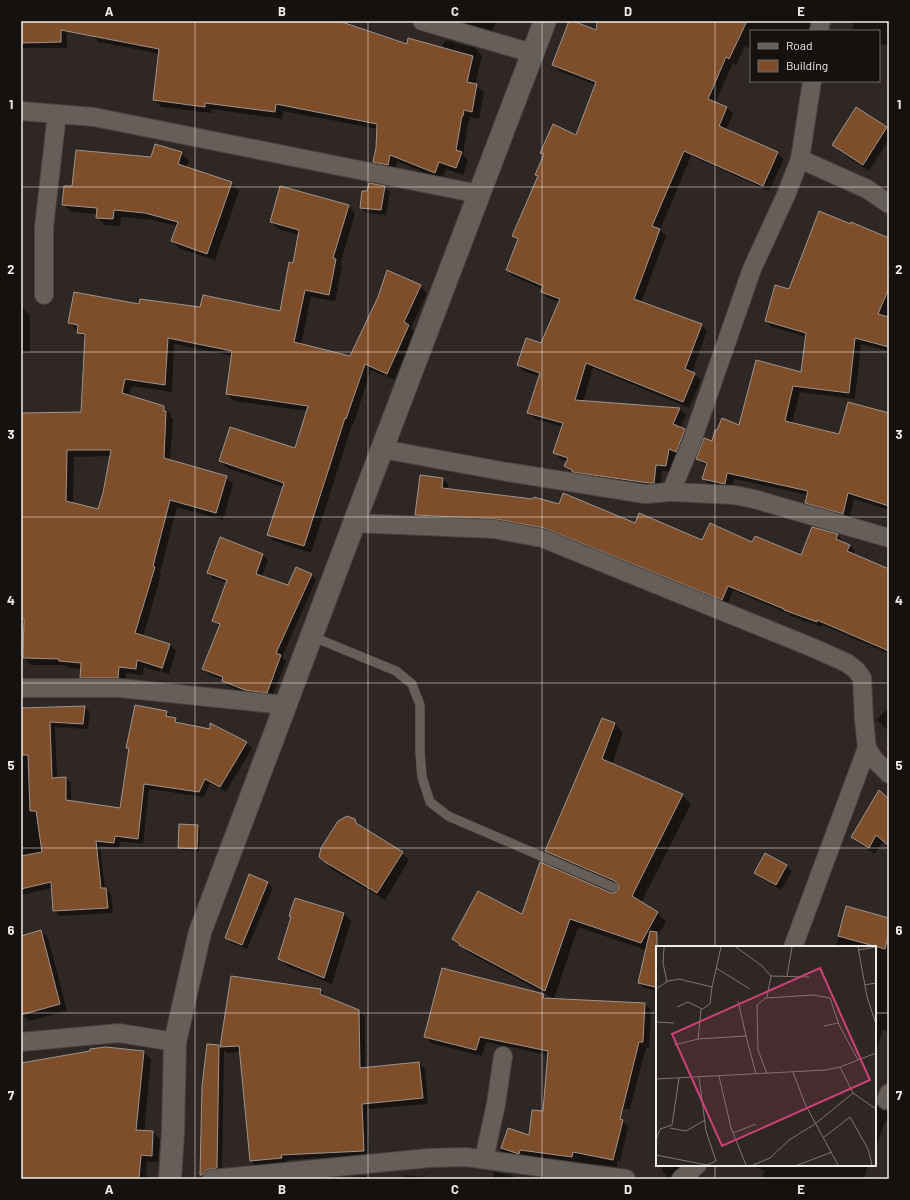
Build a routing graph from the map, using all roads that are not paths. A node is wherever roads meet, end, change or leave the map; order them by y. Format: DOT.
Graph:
graph roads {
  1 [pos="422,21"];
  2 [pos="545,21"];
  3 [pos="532,53"];
  4 [pos="812,82"];
  5 [pos="21,111"];
  6 [pos="57,114"];
  7 [pos="800,160"];
  8 [pos="479,194"];
  9 [pos="889,204"];
  10 [pos="44,295"];
  11 [pos="382,449"];
  12 [pos="671,492"];
  13 [pos="354,523"];
  14 [pos="889,538"];
  15 [pos="311,636"];
  16 [pos="21,688"];
  17 [pos="286,705"];
  18 [pos="867,748"];
  19 [pos="889,774"];
  20 [pos="613,887"];
  21 [pos="793,946"];
  22 [pos="21,1042"];
  23 [pos="175,1042"];
  24 [pos="503,1056"];
  25 [pos="484,1159"];
  26 [pos="696,1166"];
  27 [pos="170,1179"];
  28 [pos="212,1179"];
  29 [pos="626,1179"];
  30 [pos="681,1179"];
  1 -- 3 [label="street"];
  2 -- 3 [label="main road"];
  3 -- 8 [label="main road"];
  4 -- 7 [label="street"];
  5 -- 6 [label="street"];
  6 -- 8 [label="street"];
  6 -- 10 [label="street"];
  7 -- 9 [label="street"];
  7 -- 12 [label="street"];
  8 -- 11 [label="main road"];
  11 -- 12 [label="street"];
  11 -- 13 [label="main road"];
  12 -- 14 [label="street"];
  13 -- 15 [label="main road"];
  13 -- 18 [label="street"];
  15 -- 17 [label="main road"];
  15 -- 20 [label="lane"];
  16 -- 17 [label="street"];
  17 -- 23 [label="main road"];
  18 -- 19 [label="street"];
  18 -- 21 [label="street"];
  22 -- 23 [label="street"];
  23 -- 27 [label="main road"];
  24 -- 25 [label="street"];
  25 -- 28 [label="street"];
  25 -- 29 [label="street"];
  26 -- 30 [label="street"];
}
